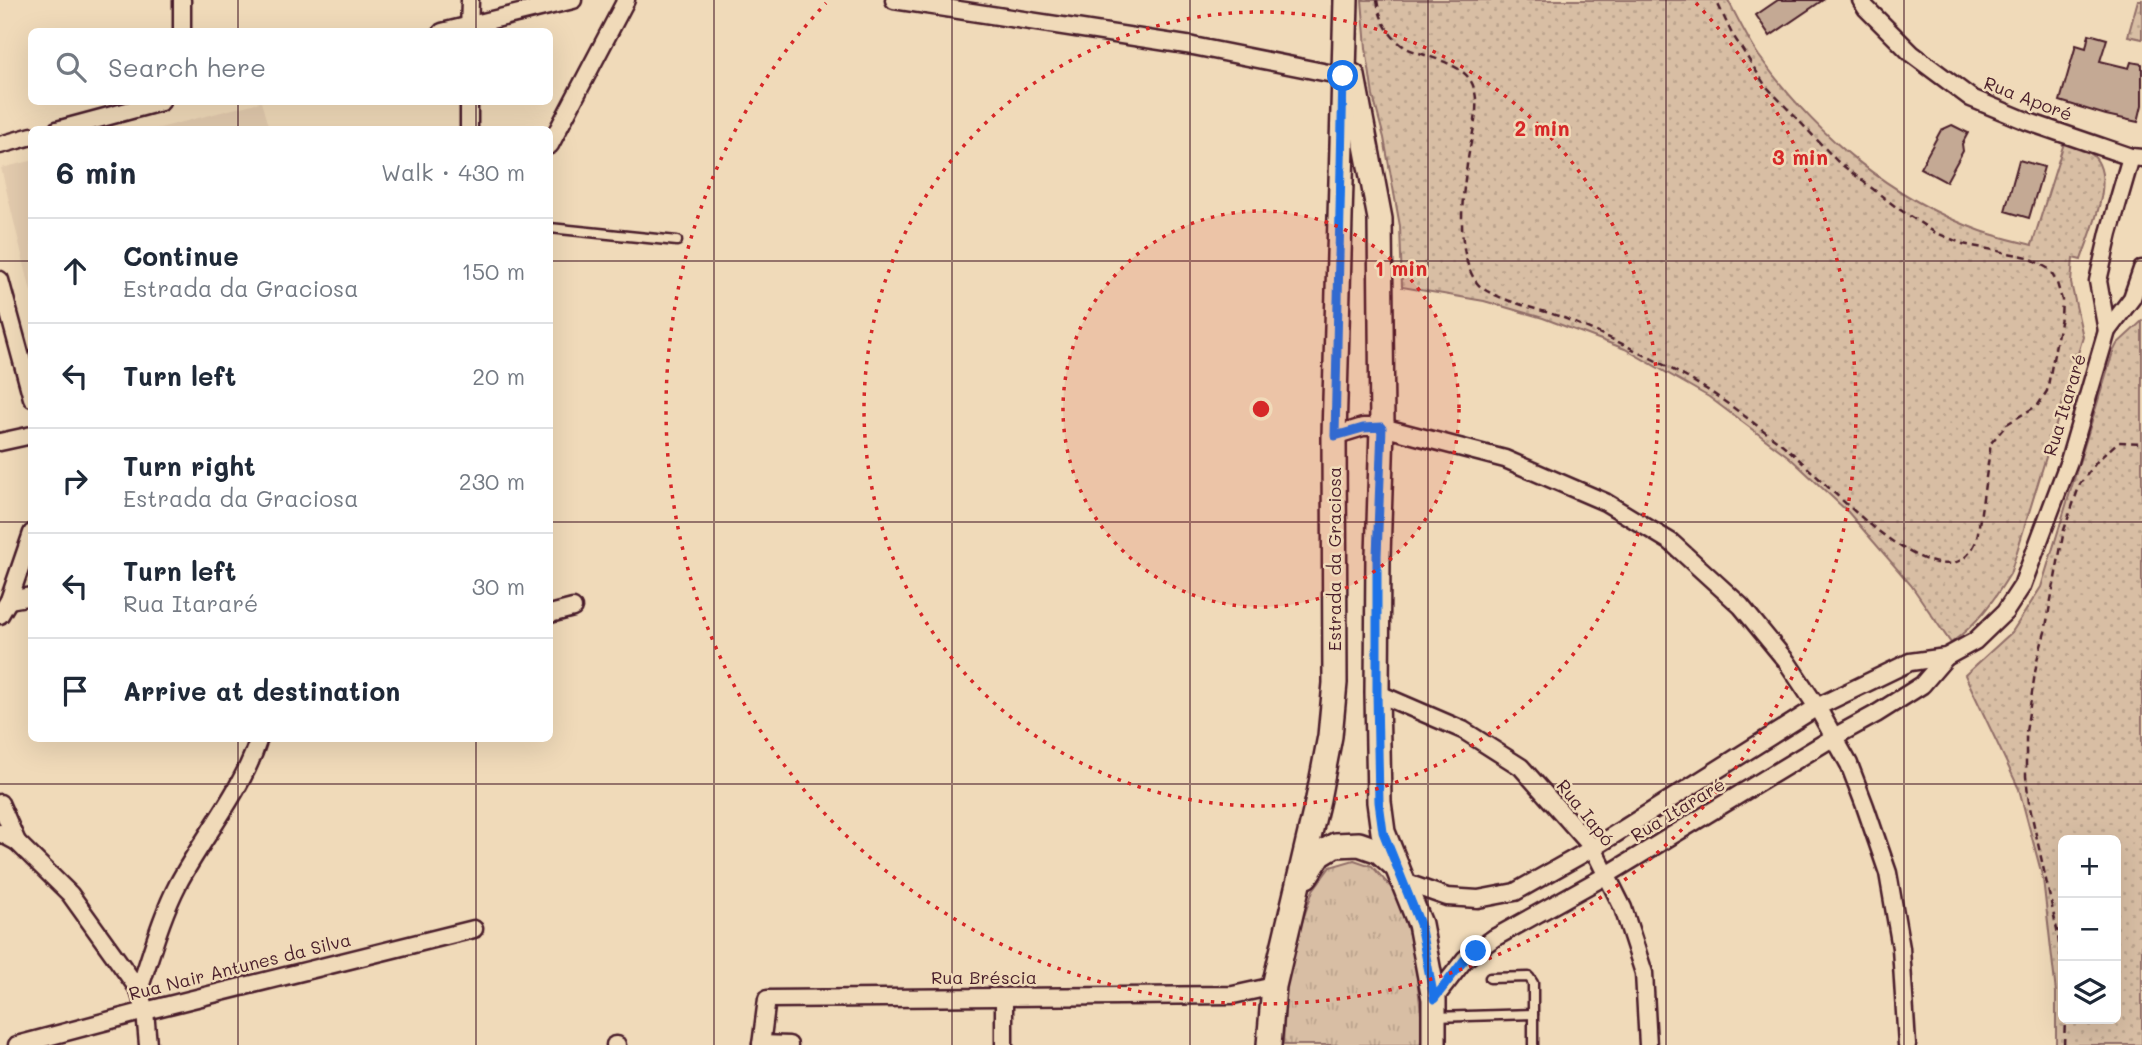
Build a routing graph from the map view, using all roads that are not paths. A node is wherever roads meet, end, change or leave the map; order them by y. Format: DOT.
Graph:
graph roads {
  1 [pos="182,0"];
  2 [pos="470,0"];
  3 [pos="573,0"];
  4 [pos="626,0"];
  5 [pos="894,0"];
  6 [pos="1346,0"];
  7 [pos="1861,0"];
  8 [pos="470,27"];
  9 [pos="182,28"];
  10 [pos="1348,77"];
  11 [pos="150,105"];
  12 [pos="469,105"];
  13 [pos="72,126"];
  14 [pos="469,126"];
  15 [pos="28,137"];
  16 [pos="553,139"];
  17 [pos="0,145"];
  18 [pos="2137,158"];
  19 [pos="553,228"];
  20 [pos="677,241"];
  21 [pos="2142,269"];
  22 [pos="0,280"];
  23 [pos="2107,331"];
  24 [pos="28,383"];
  25 [pos="1382,427"];
  26 [pos="28,436"];
  27 [pos="1335,436"];
  28 [pos="0,442"];
  29 [pos="28,545"];
  30 [pos="28,597"];
  31 [pos="9,600"];
  32 [pos="573,608"];
  33 [pos="553,613"];
  34 [pos="0,615"];
  35 [pos="1946,657"];
  36 [pos="1377,693"];
  37 [pos="1817,707"];
  38 [pos="1834,737"];
  39 [pos="258,742"];
  40 [pos="0,803"];
  41 [pos="0,833"];
  42 [pos="16,842"];
  43 [pos="1593,848"];
  44 [pos="1607,875"];
  45 [pos="1402,876"];
  46 [pos="1295,898"];
  47 [pos="474,929"];
  48 [pos="1490,978"];
  49 [pos="1274,986"];
  50 [pos="139,990"];
  51 [pos="1004,997"];
  52 [pos="1434,1008"];
  53 [pos="145,1011"];
  54 [pos="1533,1014"];
  55 [pos="17,1045"];
  56 [pos="148,1045"];
  57 [pos="761,1045"];
  58 [pos="789,1045"];
  59 [pos="1004,1045"];
  60 [pos="1269,1045"];
  61 [pos="1434,1045"];
  62 [pos="1533,1045"];
  63 [pos="1648,1045"];
  64 [pos="1907,1045"];
  1 -- 9 [label="street"];
  2 -- 8 [label="street"];
  3 -- 8 [label="street"];
  4 -- 16 [label="street"];
  5 -- 10 [label="street"];
  6 -- 10 [label="main road, Estrada da Graciosa"];
  7 -- 18 [label="street, Rua Aporé"];
  10 -- 25 [label="main road, Estrada da Graciosa"];
  10 -- 27 [label="main road, Estrada da Graciosa"];
  11 -- 13 [label="street"];
  12 -- 14 [label="street"];
  15 -- 17 [label="street"];
  18 -- 23 [label="street"];
  19 -- 20 [label="lane"];
  21 -- 23 [label="street"];
  22 -- 24 [label="street"];
  23 -- 35 [label="street, Rua Itararé"];
  25 -- 27 [label="street"];
  25 -- 36 [label="main road, Estrada da Graciosa"];
  25 -- 37 [label="street"];
  26 -- 28 [label="street"];
  27 -- 46 [label="main road, Estrada da Graciosa"];
  29 -- 31 [label="street"];
  30 -- 31 [label="street"];
  31 -- 34 [label="street"];
  32 -- 33 [label="street"];
  35 -- 37 [label="street, Rua Itararé"];
  35 -- 38 [label="street, Rua Itararé"];
  36 -- 43 [label="street, Rua Iapó"];
  36 -- 45 [label="main road, Estrada da Graciosa"];
  37 -- 38 [label="street"];
  37 -- 43 [label="street, Rua Itararé"];
  38 -- 44 [label="street, Rua Itararé"];
  38 -- 64 [label="street"];
  39 -- 50 [label="street"];
  40 -- 42 [label="street"];
  41 -- 42 [label="street"];
  42 -- 50 [label="street"];
  43 -- 44 [label="street, Rua Iapó"];
  43 -- 45 [label="street, Rua Itararé"];
  44 -- 52 [label="street, Rua Itararé"];
  44 -- 63 [label="street, Rua Iapó"];
  45 -- 46 [label="main road"];
  45 -- 52 [label="main road, Estrada da Graciosa"];
  46 -- 49 [label="main road, Estrada da Graciosa"];
  47 -- 53 [label="street, Rua Nair Antunes da Silva"];
  48 -- 54 [label="lane"];
  49 -- 51 [label="street, Rua Bréscia"];
  49 -- 60 [label="main road, Estrada da Graciosa"];
  50 -- 53 [label="street"];
  51 -- 57 [label="street, Rua Bréscia"];
  51 -- 59 [label="street"];
  52 -- 54 [label="lane"];
  52 -- 61 [label="main road, Estrada da Graciosa"];
  53 -- 55 [label="street, Rua Nair Antunes da Silva"];
  53 -- 56 [label="street"];
  54 -- 62 [label="lane"];
  57 -- 58 [label="street, Rua Bréscia"];
}
